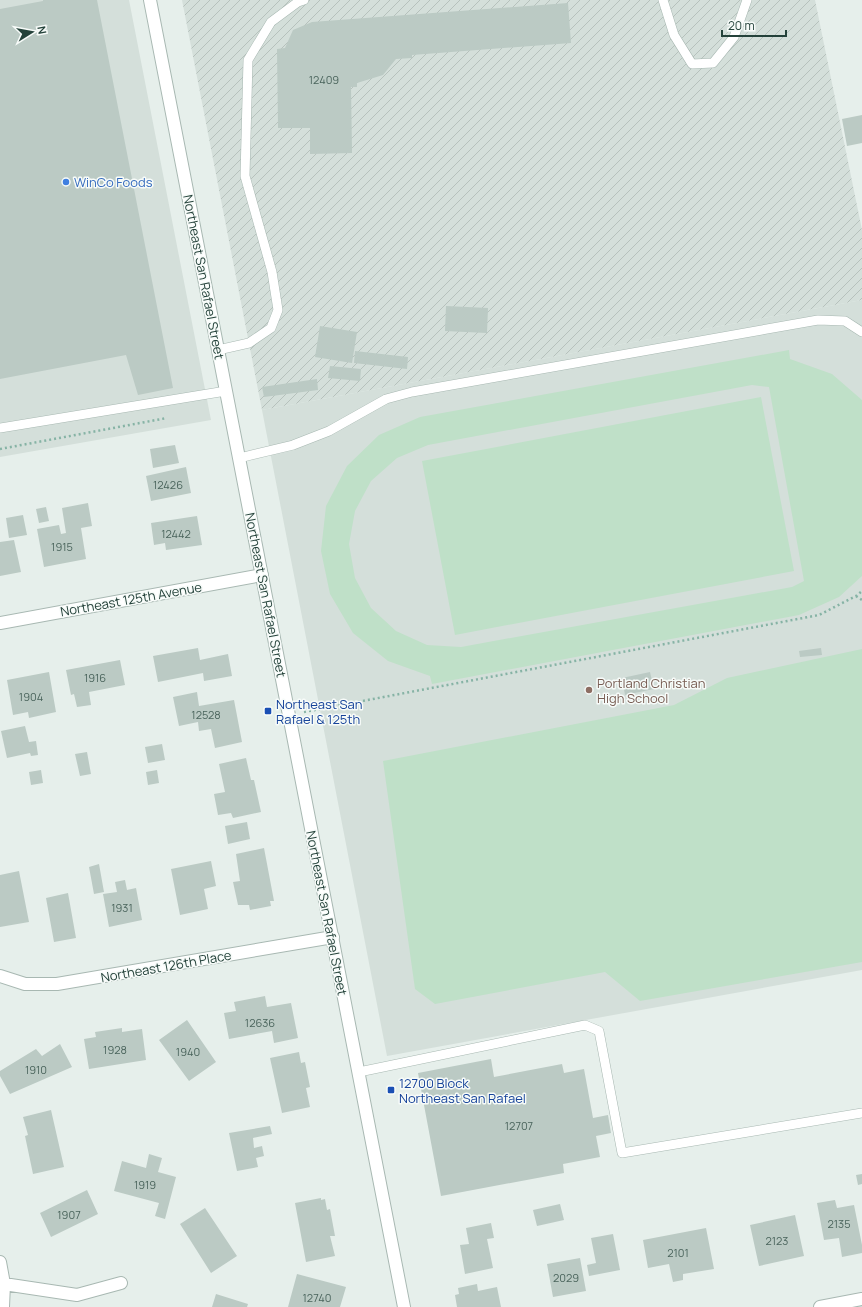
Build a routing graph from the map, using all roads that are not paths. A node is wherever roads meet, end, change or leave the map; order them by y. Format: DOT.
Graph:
graph roads {
  1 [pos="150,0"];
  2 [pos="304,0"];
  3 [pos="663,0"];
  4 [pos="747,0"];
  5 [pos="862,332"];
  6 [pos="218,350"];
  7 [pos="226,391"];
  8 [pos="0,428"];
  9 [pos="239,458"];
  10 [pos="262,575"];
  11 [pos="0,623"];
  12 [pos="333,937"];
  13 [pos="0,976"];
  14 [pos="359,1072"];
  15 [pos="862,1113"];
  16 [pos="0,1262"];
  17 [pos="121,1283"];
  18 [pos="4,1284"];
  19 [pos="862,1299"];
  20 [pos="4,1307"];
  21 [pos="404,1307"];
  22 [pos="820,1307"];
  1 -- 6 [label="street, Northeast San Rafael Street"];
  2 -- 6 [label="lane"];
  3 -- 4 [label="lane"];
  5 -- 9 [label="lane"];
  6 -- 7 [label="street, Northeast San Rafael Street"];
  7 -- 8 [label="lane"];
  7 -- 9 [label="street, Northeast San Rafael Street"];
  9 -- 10 [label="street, Northeast San Rafael Street"];
  10 -- 11 [label="street, Northeast 125th Avenue"];
  10 -- 12 [label="street, Northeast San Rafael Street"];
  12 -- 13 [label="street, Northeast 126th Place"];
  12 -- 14 [label="street, Northeast San Rafael Street"];
  14 -- 15 [label="lane"];
  14 -- 21 [label="street, Northeast San Rafael Street"];
  16 -- 18 [label="street"];
  17 -- 18 [label="street"];
  18 -- 20 [label="street"];
  19 -- 22 [label="street"];
}
